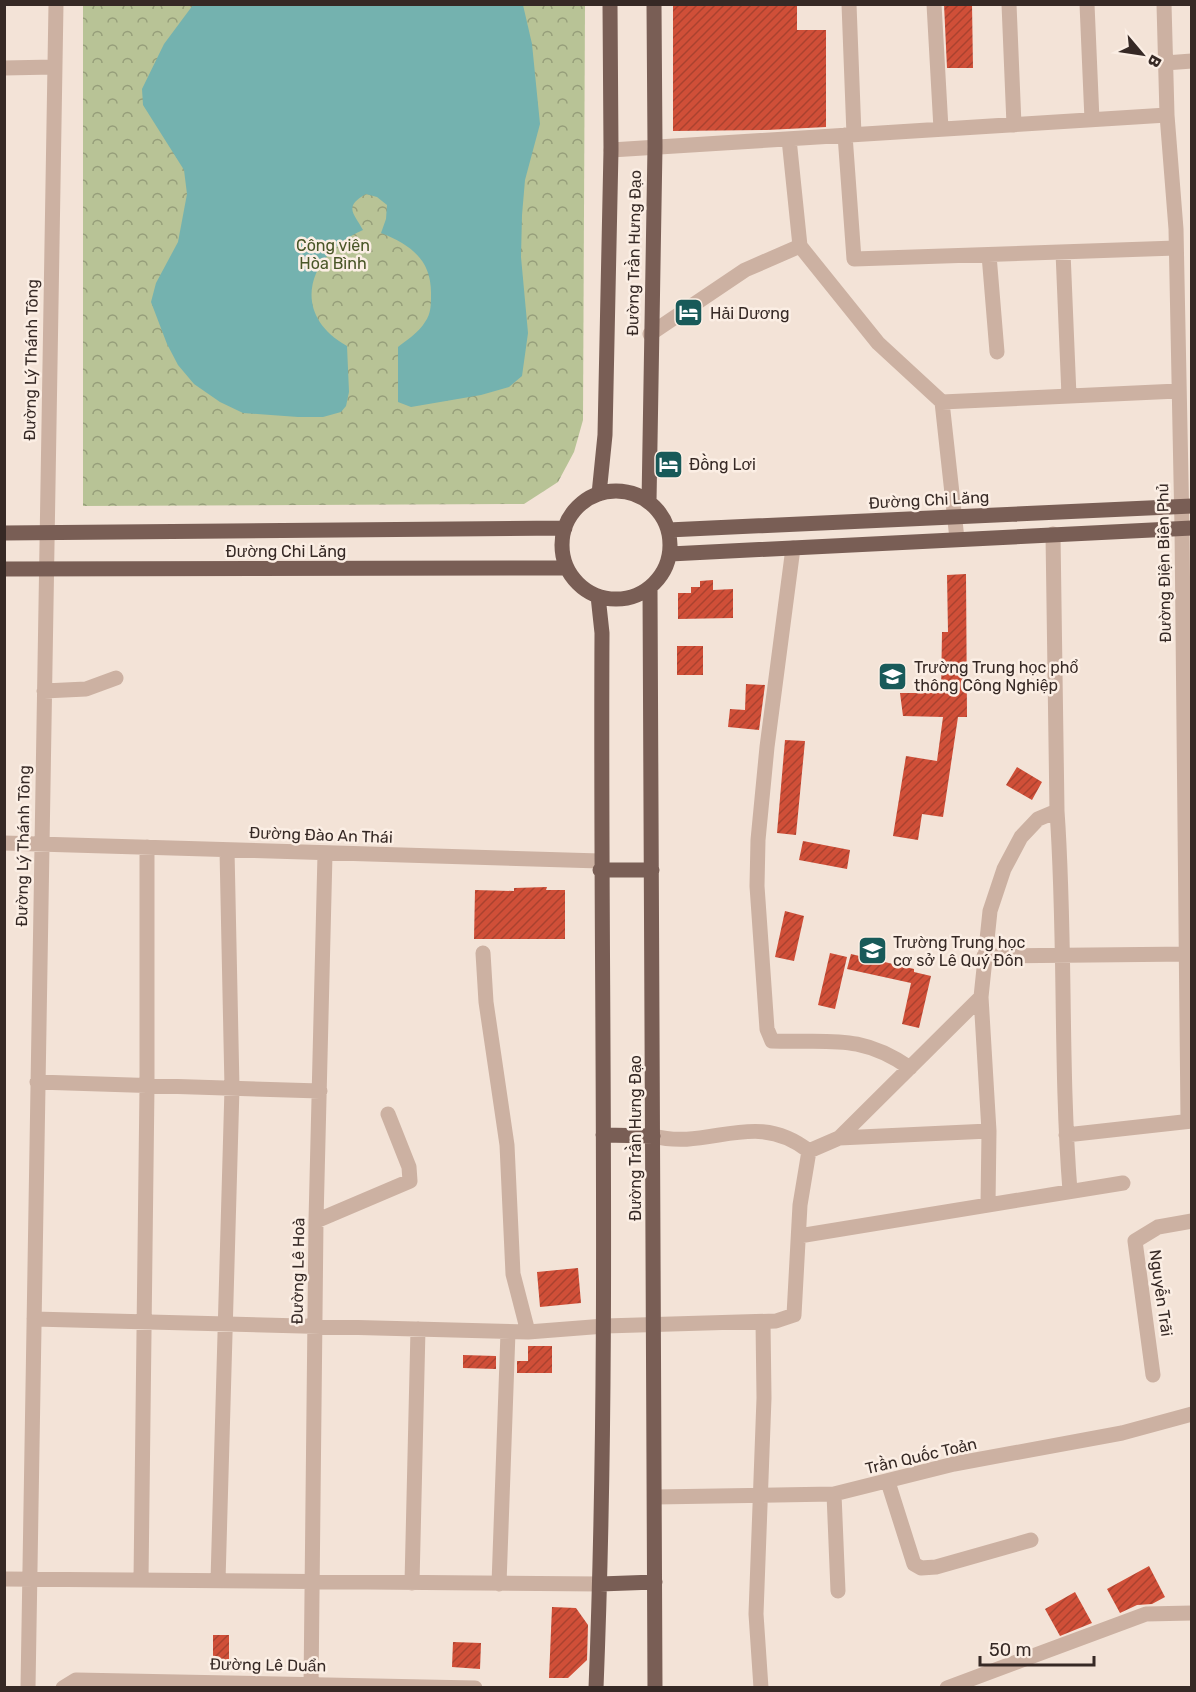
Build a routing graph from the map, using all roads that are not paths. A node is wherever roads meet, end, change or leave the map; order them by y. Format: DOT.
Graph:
graph roads {
  1 [pos="56,4"];
  2 [pos="610,4"];
  3 [pos="654,4"];
  4 [pos="849,4"];
  5 [pos="934,4"];
  6 [pos="1009,4"];
  7 [pos="1088,4"];
  8 [pos="1164,4"];
  9 [pos="1191,62"];
  10 [pos="1165,63"];
  11 [pos="54,67"];
  12 [pos="4,68"];
  13 [pos="1167,115"];
  14 [pos="1092,120"];
  15 [pos="1014,124"];
  16 [pos="941,129"];
  17 [pos="850,135"];
  18 [pos="789,139"];
  19 [pos="655,147"];
  20 [pos="611,150"];
  21 [pos="1191,227"];
  22 [pos="1176,229"];
  23 [pos="800,246"];
  24 [pos="1176,248"];
  25 [pos="1063,252"];
  26 [pos="989,255"];
  27 [pos="650,334"];
  28 [pos="997,352"];
  29 [pos="1178,391"];
  30 [pos="1069,396"];
  31 [pos="942,402"];
  32 [pos="598,494"];
  33 [pos="649,502"];
  34 [pos="1186,506"];
  35 [pos="955,517"];
  36 [pos="565,528"];
  37 [pos="1187,528"];
  38 [pos="668,530"];
  39 [pos="4,533"];
  40 [pos="46,534"];
  41 [pos="1053,534"];
  42 [pos="957,539"];
  43 [pos="793,548"];
  44 [pos="670,554"];
  45 [pos="567,568"];
  46 [pos="4,569"];
  47 [pos="46,570"];
  48 [pos="650,587"];
  49 [pos="598,596"];
  50 [pos="1188,651"];
  51 [pos="116,678"];
  52 [pos="44,692"];
  53 [pos="1188,774"];
  54 [pos="1057,811"];
  55 [pos="4,843"];
  56 [pos="41,843"];
  57 [pos="147,847"];
  58 [pos="227,850"];
  59 [pos="325,854"];
  60 [pos="600,866"];
  61 [pos="652,870"];
  62 [pos="483,953"];
  63 [pos="1189,954"];
  64 [pos="1063,955"];
  65 [pos="984,956"];
  66 [pos="981,997"];
  67 [pos="910,1068"];
  68 [pos="38,1082"];
  69 [pos="147,1086"];
  70 [pos="231,1088"];
  71 [pos="320,1091"];
  72 [pos="388,1114"];
  73 [pos="1190,1121"];
  74 [pos="989,1131"];
  75 [pos="603,1135"];
  76 [pos="1066,1135"];
  77 [pos="653,1136"];
  78 [pos="839,1138"];
  79 [pos="809,1151"];
  80 [pos="1123,1183"];
  81 [pos="1070,1191"];
  82 [pos="988,1205"];
  83 [pos="316,1221"];
  84 [pos="1191,1221"];
  85 [pos="799,1236"];
  86 [pos="34,1318"];
  87 [pos="144,1322"];
  88 [pos="763,1322"];
  89 [pos="225,1324"];
  90 [pos="654,1325"];
  91 [pos="315,1326"];
  92 [pos="605,1326"];
  93 [pos="418,1329"];
  94 [pos="508,1332"];
  95 [pos="528,1332"];
  96 [pos="1153,1375"];
  97 [pos="1191,1414"];
  98 [pos="888,1482"];
  99 [pos="834,1494"];
  100 [pos="761,1495"];
  101 [pos="655,1497"];
  102 [pos="1031,1540"];
  103 [pos="4,1579"];
  104 [pos="30,1579"];
  105 [pos="141,1580"];
  106 [pos="218,1581"];
  107 [pos="313,1582"];
  108 [pos="655,1582"];
  109 [pos="412,1583"];
  110 [pos="499,1584"];
  111 [pos="600,1584"];
  112 [pos="838,1591"];
  113 [pos="1191,1613"];
  114 [pos="311,1685"];
  115 [pos="28,1688"];
  116 [pos="63,1688"];
  117 [pos="475,1688"];
  118 [pos="596,1688"];
  119 [pos="655,1688"];
  120 [pos="761,1688"];
  121 [pos="947,1688"];
  1 -- 11 [label="street, Đường Lý Thánh Tông"];
  2 -- 20 [label="main road, Đường Trần Hưng Đạo"];
  3 -- 19 [label="main road, Đường Trần Hưng Đạo"];
  4 -- 17 [label="street"];
  5 -- 16 [label="street"];
  6 -- 15 [label="street"];
  7 -- 14 [label="street"];
  8 -- 10 [label="street, Đường Điện Biên Phủ"];
  9 -- 10 [label="street"];
  10 -- 13 [label="street, Đường Điện Biên Phủ"];
  11 -- 12 [label="street"];
  11 -- 40 [label="street, Đường Lý Thánh Tông"];
  13 -- 14 [label="street"];
  13 -- 22 [label="street, Đường Điện Biên Phủ"];
  14 -- 15 [label="street"];
  15 -- 16 [label="street"];
  16 -- 17 [label="street"];
  17 -- 18 [label="street"];
  17 -- 26 [label="street"];
  18 -- 19 [label="street"];
  18 -- 23 [label="street"];
  19 -- 20 [label="street"];
  19 -- 27 [label="main road, Đường Trần Hưng Đạo"];
  20 -- 32 [label="main road, Đường Trần Hưng Đạo"];
  21 -- 22 [label="street"];
  22 -- 24 [label="street, Đường Điện Biên Phủ"];
  23 -- 27 [label="street"];
  23 -- 31 [label="street"];
  24 -- 25 [label="street"];
  24 -- 29 [label="street, Đường Điện Biên Phủ"];
  25 -- 26 [label="street"];
  25 -- 30 [label="street"];
  26 -- 28 [label="street"];
  27 -- 33 [label="main road, Đường Trần Hưng Đạo"];
  29 -- 30 [label="street"];
  29 -- 34 [label="street, Đường Điện Biên Phủ"];
  30 -- 31 [label="street"];
  31 -- 35 [label="street"];
  32 -- 33 [label="main road"];
  32 -- 36 [label="main road"];
  33 -- 38 [label="main road"];
  34 -- 35 [label="main road, Đường Chi Lăng"];
  34 -- 37 [label="street, Đường Điện Biên Phủ"];
  35 -- 38 [label="main road, Đường Chi Lăng"];
  35 -- 42 [label="street"];
  36 -- 40 [label="main road, Đường Chi Lăng"];
  36 -- 45 [label="main road"];
  37 -- 41 [label="main road"];
  37 -- 50 [label="street, Đường Điện Biên Phủ"];
  38 -- 44 [label="main road"];
  39 -- 40 [label="main road, Đường Chi Lăng"];
  40 -- 47 [label="street, Đường Lý Thánh Tông"];
  41 -- 42 [label="main road"];
  41 -- 54 [label="street"];
  42 -- 43 [label="main road"];
  43 -- 44 [label="main road"];
  43 -- 67 [label="street"];
  44 -- 48 [label="main road"];
  45 -- 47 [label="main road, Đường Chi Lăng"];
  45 -- 49 [label="main road"];
  46 -- 47 [label="main road, Đường Chi Lăng"];
  47 -- 52 [label="street, Đường Lý Thánh Tông"];
  48 -- 49 [label="main road"];
  48 -- 61 [label="main road, Đường Trần Hưng Đạo"];
  49 -- 60 [label="main road, Đường Trần Hưng Đạo"];
  50 -- 53 [label="street, Đường Điện Biên Phủ"];
  51 -- 52 [label="street"];
  52 -- 56 [label="street, Đường Lý Thánh Tông"];
  53 -- 63 [label="street, Đường Điện Biên Phủ"];
  54 -- 64 [label="street"];
  54 -- 65 [label="street"];
  55 -- 56 [label="street, Đường Đào An Thái"];
  56 -- 57 [label="street, Đường Đào An Thái"];
  56 -- 68 [label="street, Đường Lý Thánh Tông"];
  57 -- 58 [label="street, Đường Đào An Thái"];
  57 -- 69 [label="street"];
  58 -- 59 [label="street, Đường Đào An Thái"];
  58 -- 70 [label="street"];
  59 -- 60 [label="street, Đường Đào An Thái"];
  59 -- 71 [label="street, Đường Lê Hoà"];
  60 -- 61 [label="main road"];
  60 -- 75 [label="main road, Đường Trần Hưng Đạo"];
  61 -- 77 [label="main road, Đường Trần Hưng Đạo"];
  62 -- 95 [label="street"];
  63 -- 64 [label="street"];
  63 -- 73 [label="street, Đường Điện Biên Phủ"];
  64 -- 65 [label="street"];
  64 -- 76 [label="street"];
  65 -- 66 [label="street"];
  66 -- 67 [label="street"];
  66 -- 74 [label="street"];
  67 -- 78 [label="street"];
  68 -- 69 [label="street"];
  68 -- 86 [label="street, Đường Lý Thánh Tông"];
  69 -- 70 [label="street"];
  69 -- 87 [label="street"];
  70 -- 71 [label="street"];
  70 -- 89 [label="street"];
  71 -- 83 [label="street, Đường Lê Hoà"];
  72 -- 83 [label="street"];
  73 -- 76 [label="street"];
  74 -- 78 [label="street"];
  74 -- 82 [label="street"];
  75 -- 77 [label="main road"];
  75 -- 92 [label="main road, Đường Trần Hưng Đạo"];
  76 -- 81 [label="street"];
  77 -- 79 [label="street"];
  77 -- 90 [label="main road, Đường Trần Hưng Đạo"];
  78 -- 79 [label="street"];
  79 -- 85 [label="street"];
  80 -- 81 [label="street"];
  81 -- 82 [label="street"];
  82 -- 85 [label="street"];
  83 -- 91 [label="street, Đường Lê Hoà"];
  84 -- 96 [label="street, Nguyễn Trãi"];
  85 -- 88 [label="street"];
  86 -- 87 [label="street"];
  86 -- 104 [label="street, Đường Lý Thánh Tông"];
  87 -- 89 [label="street"];
  87 -- 105 [label="street"];
  88 -- 90 [label="street"];
  88 -- 100 [label="street"];
  89 -- 91 [label="street"];
  89 -- 106 [label="street"];
  90 -- 92 [label="street"];
  90 -- 101 [label="main road, Đường Trần Hưng Đạo"];
  91 -- 93 [label="street"];
  91 -- 107 [label="street, Đường Lê Hoà"];
  92 -- 95 [label="street"];
  92 -- 111 [label="main road, Đường Trần Hưng Đạo"];
  93 -- 94 [label="street"];
  93 -- 109 [label="street"];
  94 -- 95 [label="street"];
  94 -- 110 [label="street"];
  97 -- 98 [label="street, Trần Quốc Toản"];
  98 -- 99 [label="street, Trần Quốc Toản"];
  98 -- 102 [label="street"];
  99 -- 100 [label="street, Trần Quốc Toản"];
  99 -- 112 [label="street"];
  100 -- 101 [label="street, Trần Quốc Toản"];
  100 -- 120 [label="street"];
  101 -- 108 [label="main road, Đường Trần Hưng Đạo"];
  103 -- 104 [label="street"];
  104 -- 105 [label="street"];
  104 -- 115 [label="street, Đường Lý Thánh Tông"];
  105 -- 106 [label="street"];
  106 -- 107 [label="street"];
  107 -- 109 [label="street"];
  107 -- 114 [label="street, Đường Lê Hoà"];
  108 -- 111 [label="main road"];
  108 -- 119 [label="main road, Đường Trần Hưng Đạo"];
  109 -- 110 [label="street"];
  110 -- 111 [label="street"];
  111 -- 118 [label="main road, Đường Trần Hưng Đạo"];
  113 -- 121 [label="street"];
  114 -- 116 [label="street, Đường Lê Duẩn"];
  114 -- 117 [label="street, Đường Lê Duẩn"];
}
